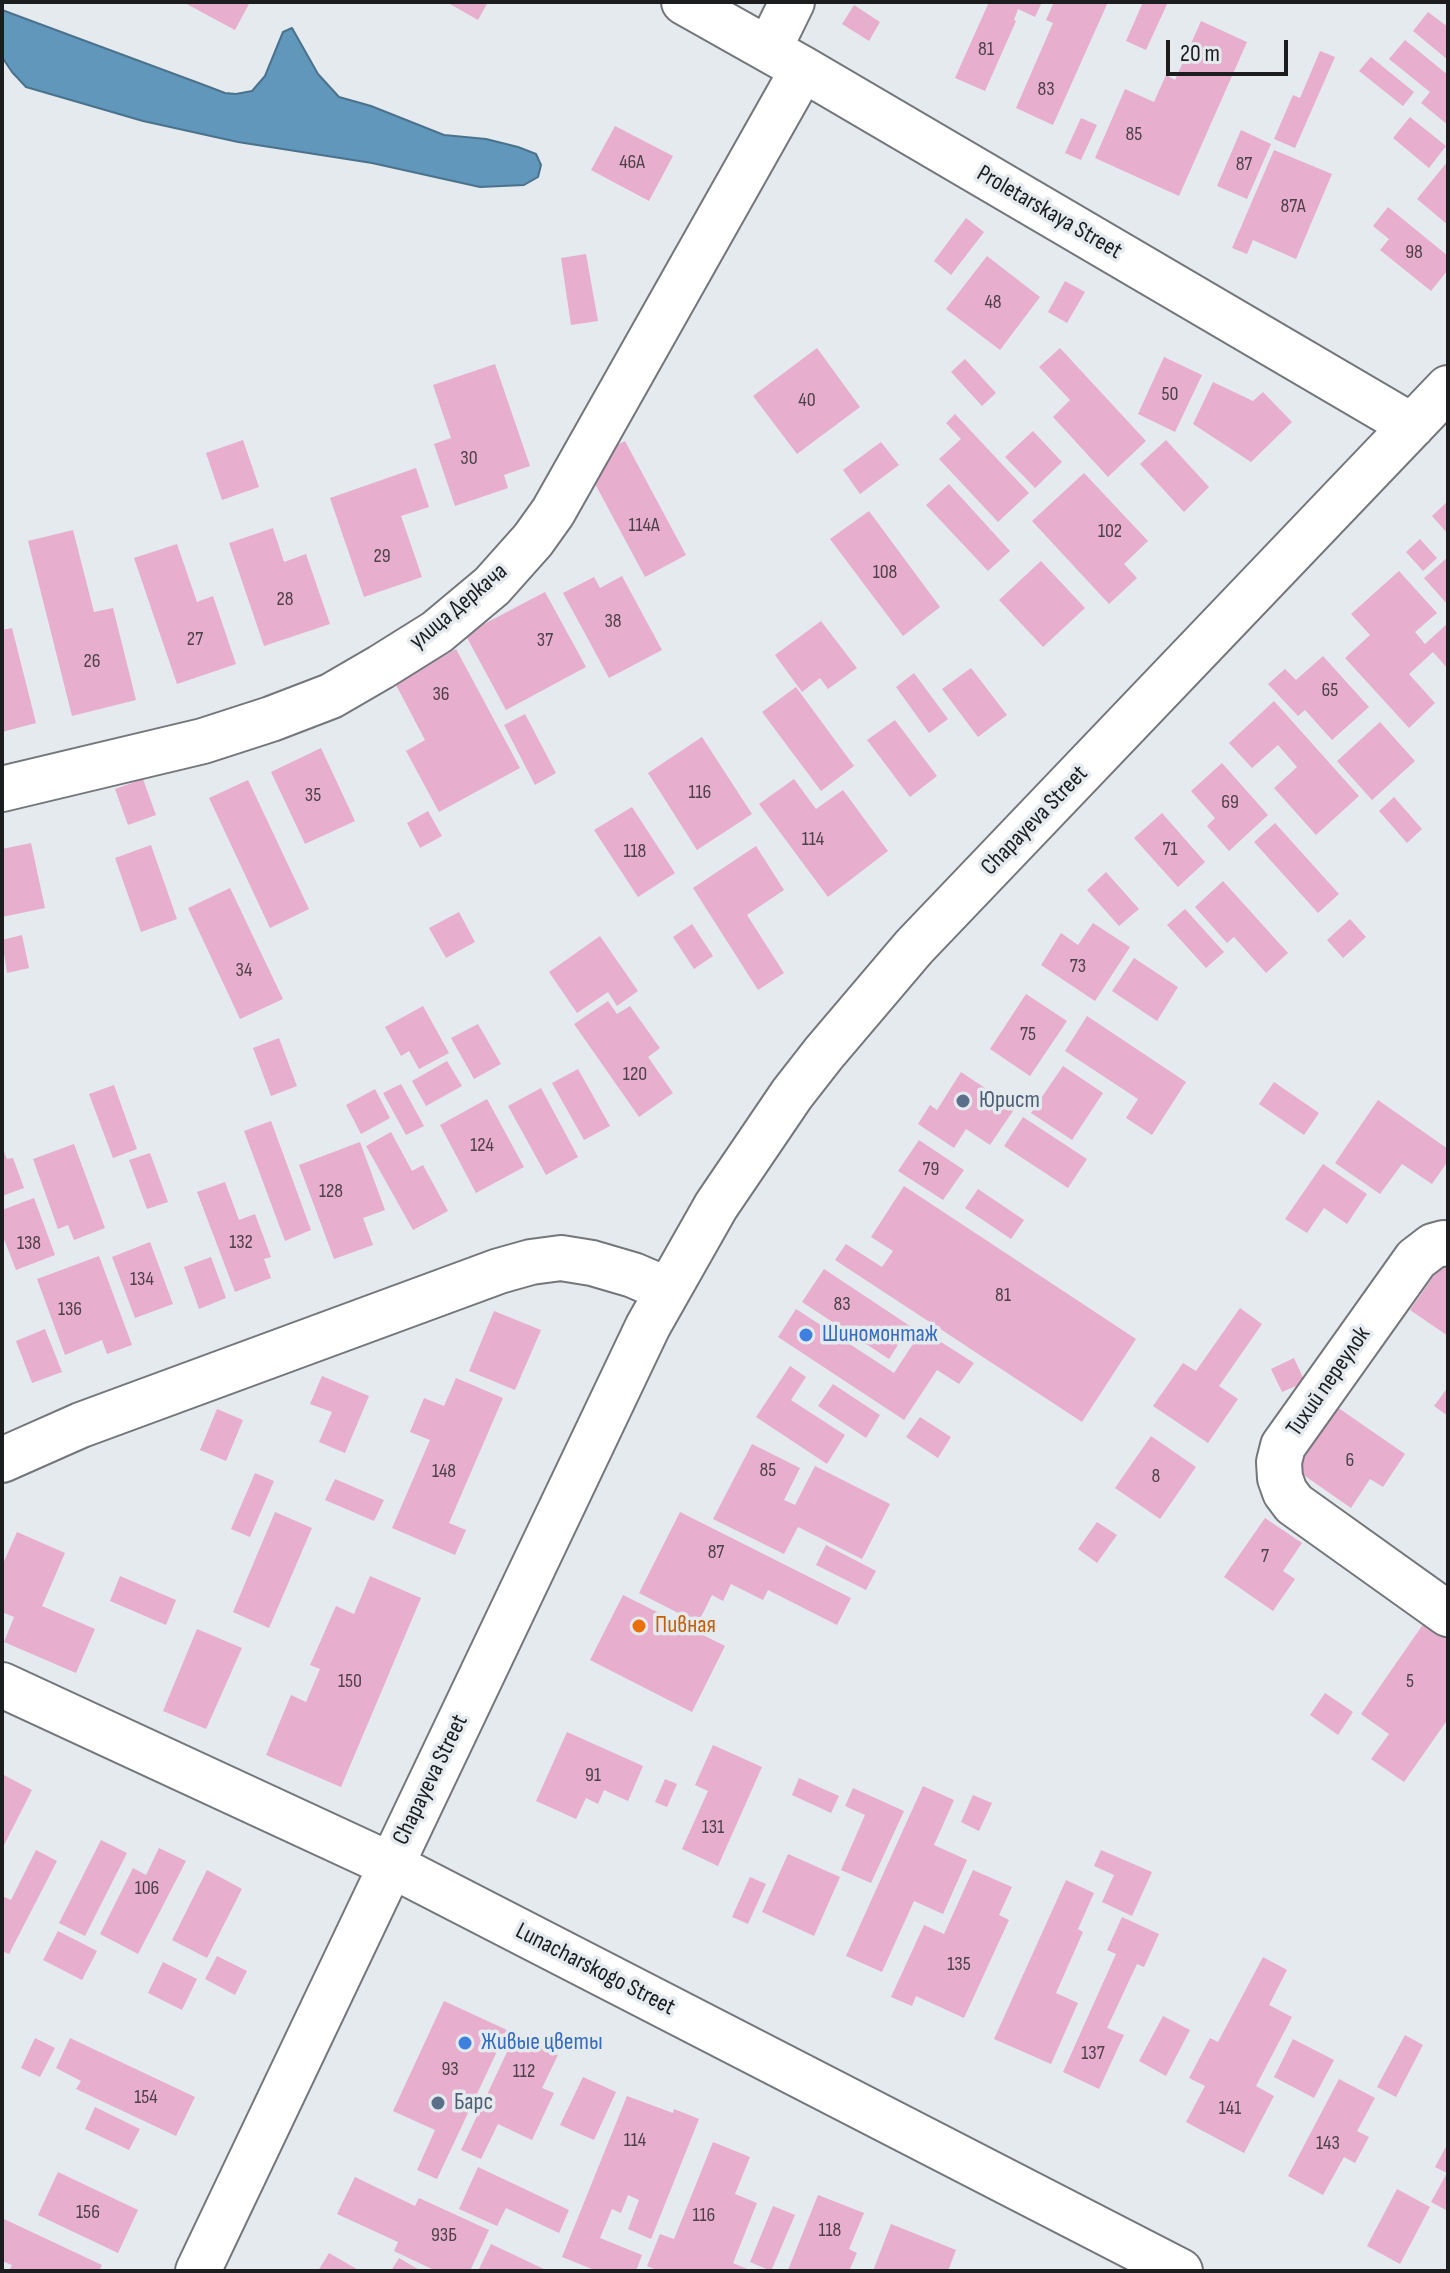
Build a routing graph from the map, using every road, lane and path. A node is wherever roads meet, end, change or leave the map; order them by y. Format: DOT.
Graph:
graph roads {
  1 [pos="684,2"];
  2 [pos="792,2"];
  3 [pos="786,59"];
  4 [pos="1448,388"];
  5 [pos="1412,426"];
  6 [pos="2,789"];
  7 [pos="1448,1244"];
  8 [pos="668,1290"];
  9 [pos="2,1460"];
  10 [pos="1448,1614"];
  11 [pos="2,1685"];
  12 [pos="391,1865"];
  13 [pos="198,2271"];
  14 [pos="1180,2271"];
  1 -- 3 [label="street, Proletarskaya Street"];
  2 -- 3 [label="street, улица Деркача"];
  3 -- 5 [label="street, Proletarskaya Street"];
  3 -- 6 [label="street, улица Деркача"];
  4 -- 5 [label="street, Chapayeva Street"];
  5 -- 8 [label="street, Chapayeva Street"];
  7 -- 10 [label="street, Тихий переулок"];
  8 -- 9 [label="street"];
  8 -- 12 [label="street, Chapayeva Street"];
  11 -- 12 [label="street, Lunacharskogo Street"];
  12 -- 13 [label="street, Chapayeva Street"];
  12 -- 14 [label="street, Lunacharskogo Street"];
}
